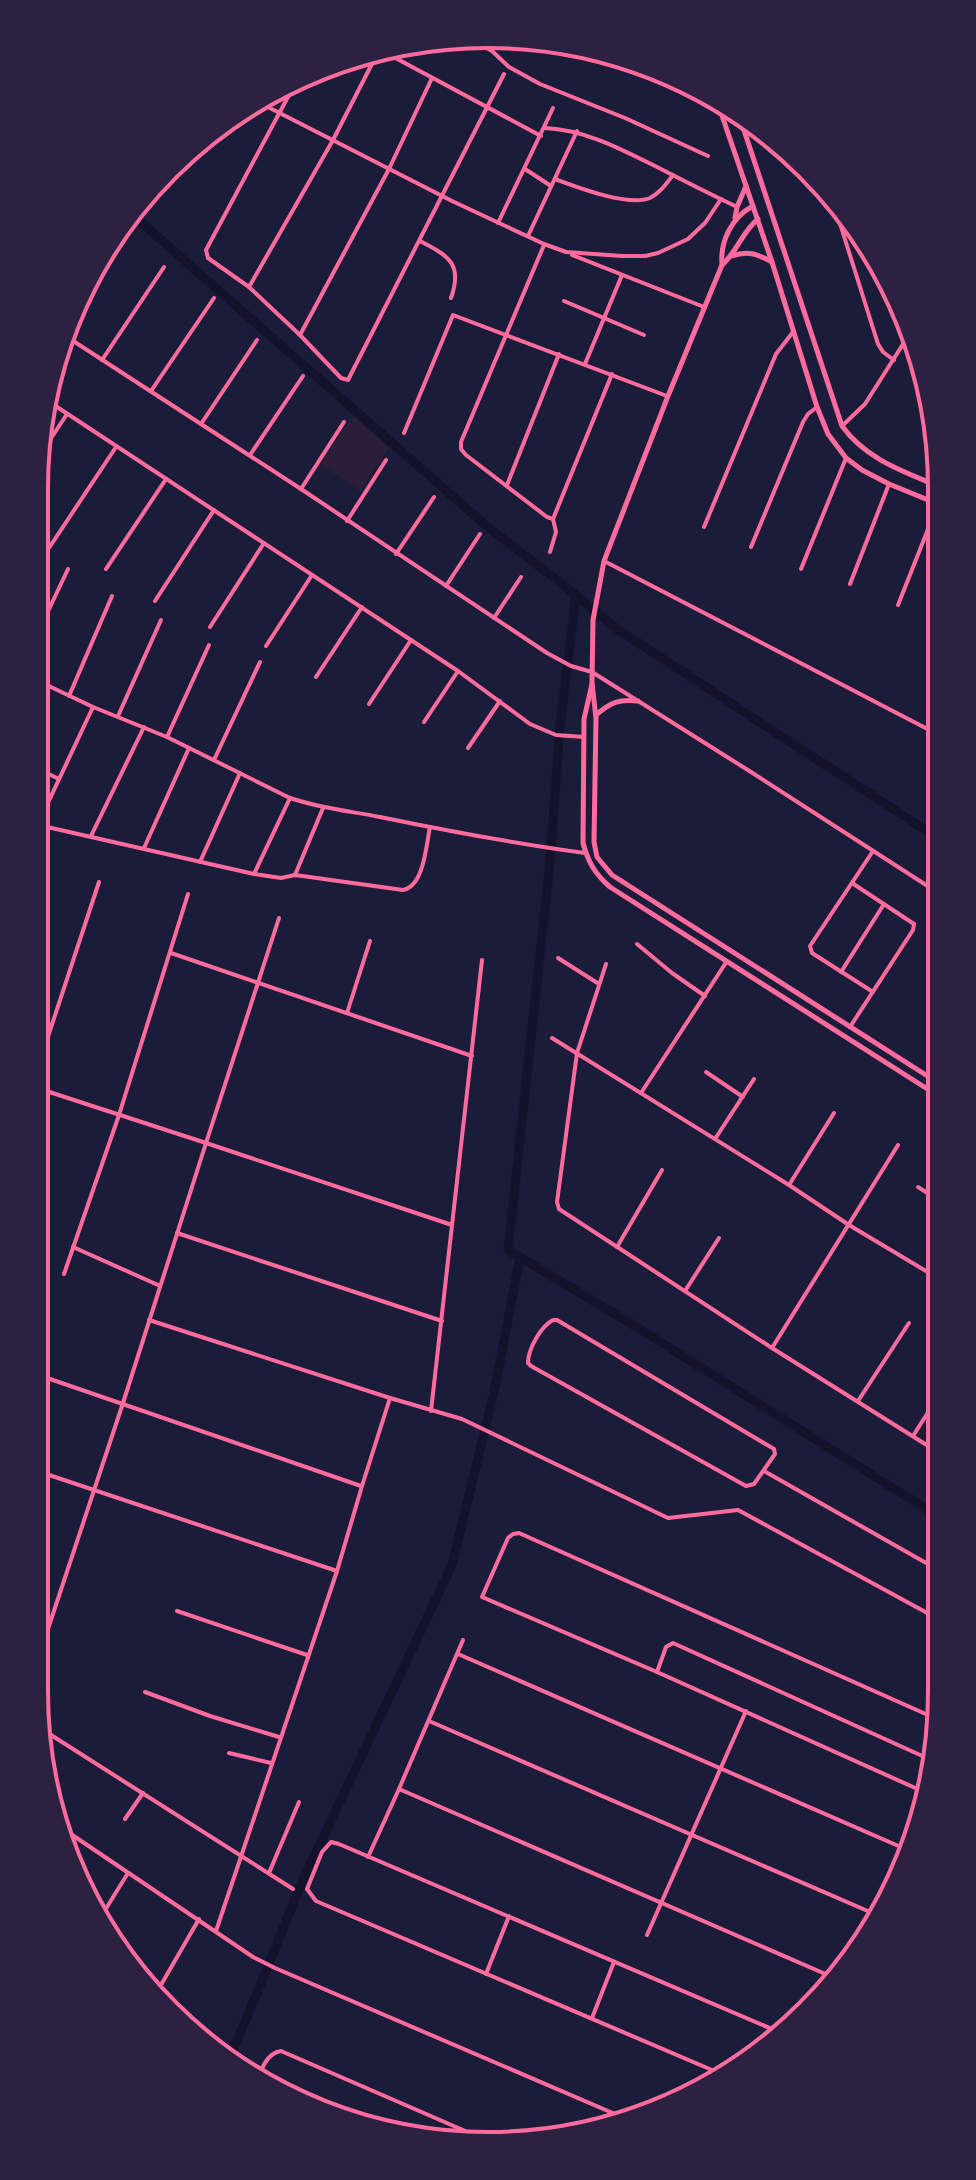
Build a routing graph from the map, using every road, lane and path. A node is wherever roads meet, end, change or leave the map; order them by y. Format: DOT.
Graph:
graph roads {
  1 [pos="486,48"];
  2 [pos="395,58"];
  3 [pos="372,64"];
  4 [pos="504,74"];
  5 [pos="432,78"];
  6 [pos="289,95"];
  7 [pos="268,107"];
  8 [pos="487,107"];
  9 [pos="553,108"];
  10 [pos="279,114"];
  11 [pos="722,116"];
  12 [pos="545,128"];
  13 [pos="577,131"];
  14 [pos="744,131"];
  15 [pos="541,136"];
  16 [pos="333,140"];
  17 [pos="708,156"];
  18 [pos="389,169"];
  19 [pos="525,169"];
  20 [pos="673,175"];
  21 [pos="555,179"];
  22 [pos="551,186"];
  23 [pos="746,186"];
  24 [pos="443,196"];
  25 [pos="721,199"];
  26 [pos="753,206"];
  27 [pos="737,207"];
  28 [pos="772,215"];
  29 [pos="735,219"];
  30 [pos="758,219"];
  31 [pos="498,223"];
  32 [pos="840,225"];
  33 [pos="528,236"];
  34 [pos="420,241"];
  35 [pos="544,244"];
  36 [pos="566,252"];
  37 [pos="732,256"];
  38 [pos="772,262"];
  39 [pos="722,265"];
  40 [pos="164,267"];
  41 [pos="622,275"];
  42 [pos="249,287"];
  43 [pos="214,298"];
  44 [pos="451,298"];
  45 [pos="564,301"];
  46 [pos="704,307"];
  47 [pos="604,318"];
  48 [pos="793,332"];
  49 [pos="300,335"];
  50 [pos="506,335"];
  51 [pos="644,335"];
  52 [pos="257,340"];
  53 [pos="73,341"];
  54 [pos="904,344"];
  55 [pos="559,354"];
  56 [pos="102,360"];
  57 [pos="894,360"];
  58 [pos="585,364"];
  59 [pos="612,374"];
  60 [pos="303,376"];
  61 [pos="151,391"];
  62 [pos="668,396"];
  63 [pos="55,406"];
  64 [pos="817,407"];
  65 [pos="67,414"];
  66 [pos="344,422"];
  67 [pos="201,424"];
  68 [pos="842,426"];
  69 [pos="404,433"];
  70 [pos="51,438"];
  71 [pos="116,447"];
  72 [pos="250,455"];
  73 [pos="846,458"];
  74 [pos="386,460"];
  75 [pos="166,479"];
  76 [pos="928,481"];
  77 [pos="889,484"];
  78 [pos="507,485"];
  79 [pos="301,489"];
  80 [pos="434,497"];
  81 [pos="928,500"];
  82 [pos="214,510"];
  83 [pos="553,519"];
  84 [pos="347,521"];
  85 [pos="704,527"];
  86 [pos="928,529"];
  87 [pos="480,534"];
  88 [pos="264,543"];
  89 [pos="751,547"];
  90 [pos="49,548"];
  91 [pos="550,552"];
  92 [pos="396,554"];
  93 [pos="604,561"];
  94 [pos="68,569"];
  95 [pos="106,569"];
  96 [pos="801,569"];
  97 [pos="312,575"];
  98 [pos="521,577"];
  99 [pos="850,584"];
  100 [pos="446,586"];
  101 [pos="112,596"];
  102 [pos="155,601"];
  103 [pos="898,605"];
  104 [pos="362,607"];
  105 [pos="48,611"];
  106 [pos="494,618"];
  107 [pos="161,620"];
  108 [pos="210,627"];
  109 [pos="411,640"];
  110 [pos="209,645"];
  111 [pos="266,646"];
  112 [pos="260,662"];
  113 [pos="458,671"];
  114 [pos="592,672"];
  115 [pos="316,677"];
  116 [pos="592,683"];
  117 [pos="48,686"];
  118 [pos="69,696"];
  119 [pos="500,701"];
  120 [pos="638,701"];
  121 [pos="369,704"];
  122 [pos="93,707"];
  123 [pos="596,715"];
  124 [pos="118,716"];
  125 [pos="424,722"];
  126 [pos="144,727"];
  127 [pos="928,729"];
  128 [pos="167,737"];
  129 [pos="584,737"];
  130 [pos="595,738"];
  131 [pos="189,748"];
  132 [pos="468,748"];
  133 [pos="214,760"];
  134 [pos="240,773"];
  135 [pos="48,774"];
  136 [pos="59,779"];
  137 [pos="290,798"];
  138 [pos="48,801"];
  139 [pos="323,808"];
  140 [pos="48,827"];
  141 [pos="430,827"];
  142 [pos="91,836"];
  143 [pos="144,848"];
  144 [pos="873,851"];
  145 [pos="585,853"];
  146 [pos="596,853"];
  147 [pos="200,862"];
  148 [pos="254,874"];
  149 [pos="295,875"];
  150 [pos="99,882"];
  151 [pos="852,883"];
  152 [pos="928,886"];
  153 [pos="188,894"];
  154 [pos="884,904"];
  155 [pos="279,918"];
  156 [pos="370,941"];
  157 [pos="637,944"];
  158 [pos="170,953"];
  159 [pos="558,958"];
  160 [pos="482,960"];
  161 [pos="727,960"];
  162 [pos="606,964"];
  163 [pos="841,972"];
  164 [pos="258,983"];
  165 [pos="599,984"];
  166 [pos="873,992"];
  167 [pos="705,996"];
  168 [pos="814,1004"];
  169 [pos="347,1013"];
  170 [pos="808,1013"];
  171 [pos="850,1027"];
  172 [pos="844,1036"];
  173 [pos="48,1037"];
  174 [pos="552,1038"];
  175 [pos="577,1053"];
  176 [pos="472,1056"];
  177 [pos="706,1072"];
  178 [pos="928,1076"];
  179 [pos="754,1079"];
  180 [pos="928,1089"];
  181 [pos="48,1092"];
  182 [pos="641,1093"];
  183 [pos="743,1097"];
  184 [pos="834,1113"];
  185 [pos="119,1115"];
  186 [pos="715,1139"];
  187 [pos="206,1143"];
  188 [pos="898,1145"];
  189 [pos="662,1170"];
  190 [pos="789,1185"];
  191 [pos="918,1187"];
  192 [pos="928,1193"];
  193 [pos="452,1225"];
  194 [pos="849,1225"];
  195 [pos="177,1233"];
  196 [pos="719,1238"];
  197 [pos="73,1247"];
  198 [pos="617,1247"];
  199 [pos="928,1272"];
  200 [pos="64,1274"];
  201 [pos="159,1286"];
  202 [pos="685,1291"];
  203 [pos="149,1320"];
  204 [pos="442,1321"];
  205 [pos="909,1323"];
  206 [pos="772,1348"];
  207 [pos="50,1379"];
  208 [pos="390,1398"];
  209 [pos="858,1401"];
  210 [pos="123,1403"];
  211 [pos="431,1411"];
  212 [pos="928,1412"];
  213 [pos="913,1436"];
  214 [pos="928,1446"];
  215 [pos="764,1471"];
  216 [pos="48,1474"];
  217 [pos="362,1486"];
  218 [pos="94,1489"];
  219 [pos="928,1564"];
  220 [pos="337,1571"];
  221 [pos="177,1611"];
  222 [pos="928,1613"];
  223 [pos="48,1629"];
  224 [pos="463,1640"];
  225 [pos="458,1654"];
  226 [pos="308,1655"];
  227 [pos="657,1672"];
  228 [pos="145,1692"];
  229 [pos="746,1711"];
  230 [pos="927,1715"];
  231 [pos="429,1721"];
  232 [pos="50,1735"];
  233 [pos="280,1737"];
  234 [pos="229,1753"];
  235 [pos="923,1756"];
  236 [pos="271,1763"];
  237 [pos="721,1769"];
  238 [pos="399,1789"];
  239 [pos="917,1789"];
  240 [pos="143,1793"];
  241 [pos="299,1802"];
  242 [pos="125,1819"];
  243 [pos="72,1835"];
  244 [pos="692,1835"];
  245 [pos="900,1847"];
  246 [pos="241,1855"];
  247 [pos="368,1857"];
  248 [pos="128,1873"];
  249 [pos="269,1873"];
  250 [pos="293,1889"];
  251 [pos="661,1903"];
  252 [pos="106,1909"];
  253 [pos="869,1912"];
  254 [pos="509,1916"];
  255 [pos="199,1919"];
  256 [pos="216,1931"];
  257 [pos="647,1935"];
  258 [pos="614,1962"];
  259 [pos="826,1974"];
  260 [pos="486,1975"];
  261 [pos="161,1986"];
  262 [pos="592,2018"];
  263 [pos="771,2029"];
  264 [pos="263,2070"];
  265 [pos="713,2070"];
  266 [pos="614,2113"];
  267 [pos="466,2131"];
  1 -- 17 [label="street"];
  2 -- 5 [label="street"];
  3 -- 16 [label="street"];
  4 -- 8 [label="street"];
  5 -- 8 [label="street"];
  5 -- 18 [label="street"];
  6 -- 10 [label="street"];
  7 -- 10 [label="street"];
  8 -- 15 [label="street"];
  8 -- 24 [label="street"];
  9 -- 12 [label="street"];
  10 -- 16 [label="street"];
  10 -- 42 [label="street"];
  11 -- 23 [label="street"];
  12 -- 13 [label="street"];
  12 -- 15 [label="street"];
  13 -- 20 [label="street"];
  13 -- 21 [label="street"];
  14 -- 28 [label="street"];
  15 -- 19 [label="street"];
  16 -- 18 [label="street"];
  16 -- 42 [label="street"];
  18 -- 24 [label="street"];
  18 -- 49 [label="street"];
  19 -- 22 [label="street"];
  19 -- 31 [label="street"];
  20 -- 21 [label="street"];
  20 -- 25 [label="street"];
  21 -- 22 [label="street"];
  22 -- 33 [label="street"];
  23 -- 26 [label="street"];
  23 -- 27 [label="street"];
  24 -- 31 [label="street"];
  24 -- 34 [label="street"];
  25 -- 27 [label="street"];
  25 -- 36 [label="street"];
  26 -- 29 [label="street"];
  26 -- 30 [label="street"];
  27 -- 29 [label="street"];
  28 -- 30 [label="street"];
  28 -- 68 [label="street"];
  29 -- 39 [label="street"];
  30 -- 37 [label="street"];
  30 -- 38 [label="street"];
  31 -- 33 [label="street"];
  32 -- 57 [label="street"];
  33 -- 35 [label="street"];
  34 -- 44 [label="street"];
  34 -- 49 [label="street"];
  35 -- 36 [label="street"];
  35 -- 50 [label="street"];
  36 -- 41 [label="street"];
  37 -- 38 [label="street"];
  37 -- 39 [label="street"];
  38 -- 48 [label="street"];
  39 -- 46 [label="street"];
  40 -- 56 [label="street"];
  41 -- 46 [label="street"];
  41 -- 47 [label="street"];
  42 -- 49 [label="street"];
  43 -- 61 [label="street"];
  45 -- 47 [label="street"];
  46 -- 62 [label="street"];
  47 -- 51 [label="street"];
  47 -- 58 [label="street"];
  48 -- 64 [label="street"];
  48 -- 85 [label="street"];
  50 -- 55 [label="street"];
  50 -- 69 [label="street"];
  50 -- 78 [label="street"];
  52 -- 67 [label="street"];
  53 -- 56 [label="street"];
  54 -- 57 [label="street"];
  55 -- 58 [label="street"];
  55 -- 78 [label="street"];
  56 -- 61 [label="street"];
  57 -- 68 [label="street"];
  58 -- 59 [label="street"];
  59 -- 62 [label="street"];
  59 -- 83 [label="street"];
  60 -- 72 [label="street"];
  61 -- 67 [label="street"];
  62 -- 93 [label="street"];
  63 -- 65 [label="street"];
  64 -- 73 [label="street"];
  64 -- 89 [label="street"];
  65 -- 70 [label="street"];
  65 -- 71 [label="street"];
  66 -- 79 [label="street"];
  67 -- 72 [label="street"];
  68 -- 76 [label="street"];
  71 -- 75 [label="street"];
  71 -- 90 [label="street"];
  72 -- 79 [label="street"];
  73 -- 77 [label="street"];
  73 -- 96 [label="street"];
  74 -- 84 [label="street"];
  75 -- 82 [label="street"];
  75 -- 95 [label="street"];
  77 -- 81 [label="street"];
  77 -- 99 [label="street"];
  78 -- 83 [label="street"];
  79 -- 84 [label="street"];
  80 -- 92 [label="street"];
  82 -- 88 [label="street"];
  82 -- 102 [label="street"];
  83 -- 91 [label="street"];
  84 -- 92 [label="street"];
  86 -- 103 [label="street"];
  87 -- 100 [label="street"];
  88 -- 97 [label="street"];
  88 -- 108 [label="street"];
  92 -- 100 [label="street"];
  93 -- 114 [label="street"];
  93 -- 127 [label="street"];
  94 -- 105 [label="street"];
  97 -- 104 [label="street"];
  97 -- 111 [label="street"];
  98 -- 106 [label="street"];
  100 -- 106 [label="street"];
  101 -- 118 [label="street"];
  104 -- 109 [label="street"];
  104 -- 115 [label="street"];
  106 -- 114 [label="street"];
  107 -- 124 [label="street"];
  109 -- 113 [label="street"];
  109 -- 121 [label="street"];
  110 -- 128 [label="street"];
  112 -- 133 [label="street"];
  113 -- 119 [label="street"];
  113 -- 125 [label="street"];
  114 -- 116 [label="street"];
  114 -- 120 [label="street"];
  116 -- 123 [label="street"];
  116 -- 129 [label="street"];
  117 -- 118 [label="street"];
  118 -- 122 [label="street"];
  119 -- 129 [label="street"];
  119 -- 132 [label="street"];
  120 -- 123 [label="street"];
  120 -- 144 [label="street"];
  122 -- 124 [label="street"];
  122 -- 136 [label="street"];
  123 -- 130 [label="street"];
  124 -- 126 [label="street"];
  126 -- 128 [label="street"];
  126 -- 142 [label="street"];
  128 -- 131 [label="street"];
  129 -- 130 [label="street"];
  129 -- 145 [label="street"];
  130 -- 146 [label="street"];
  131 -- 133 [label="street"];
  131 -- 143 [label="street"];
  133 -- 134 [label="street"];
  134 -- 137 [label="street"];
  134 -- 147 [label="street"];
  135 -- 136 [label="street"];
  136 -- 138 [label="street"];
  137 -- 139 [label="street"];
  137 -- 148 [label="street"];
  139 -- 141 [label="street"];
  139 -- 149 [label="street"];
  140 -- 142 [label="street"];
  141 -- 145 [label="street"];
  141 -- 149 [label="street"];
  142 -- 143 [label="street"];
  143 -- 147 [label="street"];
  144 -- 151 [label="street"];
  144 -- 152 [label="street"];
  145 -- 146 [label="street"];
  145 -- 161 [label="street"];
  146 -- 168 [label="street"];
  147 -- 148 [label="street"];
  148 -- 149 [label="street"];
  150 -- 173 [label="street"];
  151 -- 154 [label="street"];
  151 -- 163 [label="street"];
  153 -- 158 [label="street"];
  154 -- 163 [label="street"];
  154 -- 166 [label="street"];
  155 -- 164 [label="street"];
  156 -- 169 [label="street"];
  157 -- 167 [label="street"];
  158 -- 164 [label="street"];
  158 -- 185 [label="street"];
  159 -- 165 [label="street"];
  160 -- 176 [label="street"];
  161 -- 167 [label="street"];
  161 -- 170 [label="street"];
  162 -- 165 [label="street"];
  163 -- 166 [label="street"];
  164 -- 169 [label="street"];
  164 -- 187 [label="street"];
  165 -- 175 [label="street"];
  166 -- 171 [label="street"];
  167 -- 182 [label="street"];
  168 -- 170 [label="street"];
  168 -- 171 [label="street"];
  169 -- 176 [label="street"];
  170 -- 172 [label="street"];
  171 -- 172 [label="street"];
  171 -- 178 [label="street"];
  172 -- 180 [label="street"];
  174 -- 175 [label="street"];
  175 -- 182 [label="street"];
  175 -- 198 [label="street"];
  176 -- 193 [label="street"];
  177 -- 183 [label="street"];
  179 -- 183 [label="street"];
  181 -- 185 [label="street"];
  182 -- 186 [label="street"];
  183 -- 186 [label="street"];
  184 -- 190 [label="street"];
  185 -- 187 [label="street"];
  185 -- 197 [label="street"];
  186 -- 190 [label="street"];
  187 -- 193 [label="street"];
  187 -- 195 [label="street"];
  188 -- 194 [label="street"];
  189 -- 198 [label="street"];
  190 -- 194 [label="street"];
  191 -- 192 [label="street"];
  193 -- 204 [label="street"];
  194 -- 199 [label="street"];
  194 -- 206 [label="street"];
  195 -- 201 [label="street"];
  195 -- 204 [label="street"];
  196 -- 202 [label="street"];
  197 -- 200 [label="street"];
  197 -- 201 [label="street"];
  198 -- 202 [label="street"];
  201 -- 203 [label="street"];
  202 -- 206 [label="street"];
  203 -- 208 [label="street"];
  203 -- 210 [label="street"];
  204 -- 211 [label="street"];
  205 -- 209 [label="street"];
  206 -- 209 [label="street"];
  207 -- 210 [label="street"];
  208 -- 211 [label="street"];
  208 -- 217 [label="street"];
  209 -- 213 [label="street"];
  210 -- 217 [label="street"];
  210 -- 218 [label="street"];
  211 -- 222 [label="street"];
  212 -- 213 [label="street"];
  213 -- 214 [label="street"];
  215 -- 215 [label="street"];
  215 -- 219 [label="street"];
  216 -- 218 [label="street"];
  217 -- 220 [label="street"];
  218 -- 220 [label="street"];
  218 -- 223 [label="street"];
  220 -- 226 [label="street"];
  221 -- 226 [label="street"];
  224 -- 225 [label="street"];
  225 -- 231 [label="street"];
  225 -- 237 [label="street"];
  226 -- 233 [label="street"];
  227 -- 229 [label="street"];
  227 -- 230 [label="street"];
  227 -- 235 [label="street"];
  228 -- 233 [label="street"];
  229 -- 237 [label="street"];
  229 -- 239 [label="street"];
  231 -- 238 [label="street"];
  231 -- 244 [label="street"];
  232 -- 240 [label="street"];
  233 -- 236 [label="street"];
  234 -- 236 [label="street"];
  236 -- 246 [label="street"];
  237 -- 244 [label="street"];
  237 -- 245 [label="street"];
  238 -- 247 [label="street"];
  238 -- 251 [label="street"];
  240 -- 242 [label="street"];
  240 -- 246 [label="street"];
  241 -- 249 [label="street"];
  243 -- 248 [label="street"];
  244 -- 251 [label="street"];
  244 -- 253 [label="street"];
  246 -- 249 [label="street"];
  246 -- 256 [label="street"];
  247 -- 254 [label="street"];
  247 -- 260 [label="street"];
  248 -- 252 [label="street"];
  248 -- 255 [label="street"];
  249 -- 250 [label="street"];
  251 -- 257 [label="street"];
  251 -- 259 [label="street"];
  254 -- 258 [label="street"];
  254 -- 260 [label="street"];
  255 -- 256 [label="street"];
  255 -- 261 [label="street"];
  256 -- 266 [label="street"];
  258 -- 262 [label="street"];
  258 -- 263 [label="street"];
  260 -- 262 [label="street"];
  262 -- 265 [label="street"];
  264 -- 267 [label="street"];
}
